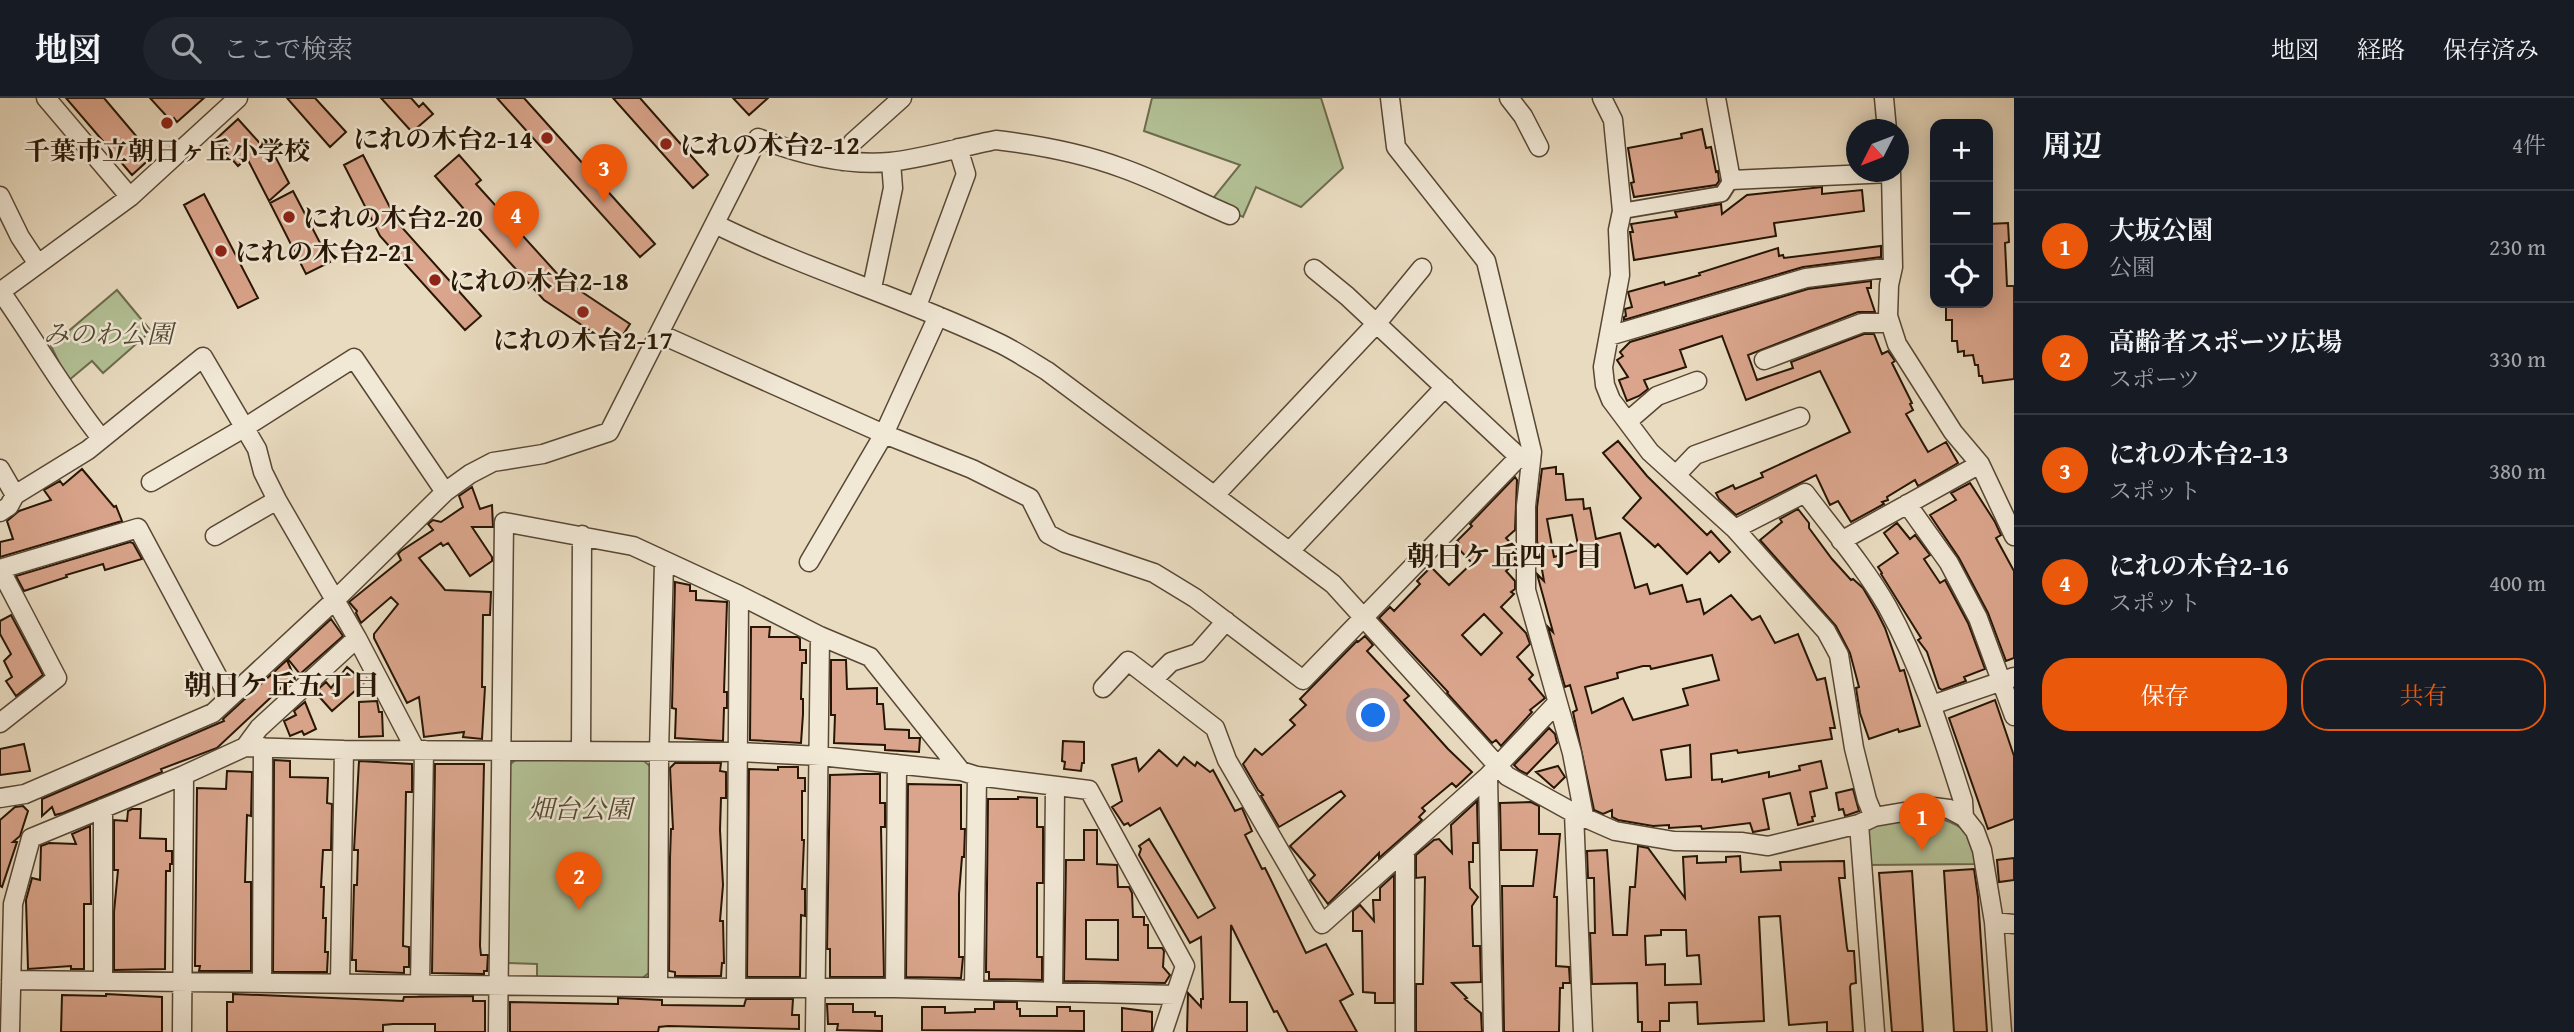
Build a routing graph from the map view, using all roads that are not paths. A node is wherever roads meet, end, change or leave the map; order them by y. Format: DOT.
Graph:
graph roads {
  1 [pos="46,98"];
  2 [pos="238,98"];
  3 [pos="902,98"];
  4 [pos="1390,98"];
  5 [pos="1509,98"];
  6 [pos="1602,98"];
  7 [pos="1716,98"];
  8 [pos="1884,98"];
  9 [pos="1886,119"];
  10 [pos="1539,147"];
  11 [pos="958,148"];
  12 [pos="843,161"];
  13 [pos="891,162"];
  14 [pos="1846,174"];
  15 [pos="1731,180"];
  16 [pos="1891,182"];
  17 [pos="0,196"];
  18 [pos="130,197"];
  19 [pos="1622,211"];
  20 [pos="1230,215"];
  21 [pos="715,224"];
  22 [pos="38,264"];
  23 [pos="1893,267"];
  24 [pos="1422,268"];
  25 [pos="1314,269"];
  26 [pos="872,288"];
  27 [pos="0,292"];
  28 [pos="917,306"];
  29 [pos="939,317"];
  30 [pos="1890,323"];
  31 [pos="1376,324"];
  32 [pos="660,334"];
  33 [pos="1609,336"];
  34 [pos="1764,360"];
  35 [pos="1697,381"];
  36 [pos="1445,387"];
  37 [pos="1800,417"];
  38 [pos="1628,421"];
  39 [pos="244,428"];
  40 [pos="884,434"];
  41 [pos="101,438"];
  42 [pos="1525,460"];
  43 [pos="1980,464"];
  44 [pos="0,468"];
  45 [pos="1676,475"];
  46 [pos="151,482"];
  47 [pos="445,492"];
  48 [pos="16,495"];
  49 [pos="1215,495"];
  50 [pos="277,500"];
  51 [pos="1907,504"];
  52 [pos="0,512"];
  53 [pos="1735,529"];
  54 [pos="582,535"];
  55 [pos="215,536"];
  56 [pos="2014,536"];
  57 [pos="1841,541"];
  58 [pos="1290,551"];
  59 [pos="664,562"];
  60 [pos="809,562"];
  61 [pos="0,569"];
  62 [pos="739,595"];
  63 [pos="336,599"];
  64 [pos="1363,615"];
  65 [pos="1226,621"];
  66 [pos="820,636"];
  67 [pos="357,638"];
  68 [pos="1153,680"];
  69 [pos="2008,680"];
  70 [pos="1103,688"];
  71 [pos="229,698"];
  72 [pos="1557,703"];
  73 [pos="1932,705"];
  74 [pos="2014,716"];
  75 [pos="0,723"];
  76 [pos="245,747"];
  77 [pos="263,747"];
  78 [pos="344,750"];
  79 [pos="419,750"];
  80 [pos="500,750"];
  81 [pos="581,751"];
  82 [pos="659,752"];
  83 [pos="739,752"];
  84 [pos="820,755"];
  85 [pos="897,764"];
  86 [pos="1492,771"];
  87 [pos="969,774"];
  88 [pos="184,775"];
  89 [pos="1055,787"];
  90 [pos="0,798"];
  91 [pos="103,808"];
  92 [pos="1579,815"];
  93 [pos="1964,817"];
  94 [pos="1867,820"];
  95 [pos="1405,852"];
  96 [pos="1994,922"];
  97 [pos="2014,924"];
  98 [pos="11,980"];
  99 [pos="103,980"];
  100 [pos="182,982"];
  101 [pos="262,983"];
  102 [pos="340,983"];
  103 [pos="419,985"];
  104 [pos="498,986"];
  105 [pos="658,986"];
  106 [pos="737,988"];
  107 [pos="816,988"];
  108 [pos="895,988"];
  109 [pos="974,989"];
  110 [pos="1053,992"];
  111 [pos="1175,995"];
  112 [pos="10,1032"];
  113 [pos="181,1032"];
  114 [pos="498,1032"];
  115 [pos="815,1032"];
  116 [pos="1163,1032"];
  117 [pos="1405,1032"];
  118 [pos="1493,1032"];
  119 [pos="1583,1032"];
  120 [pos="1875,1032"];
  121 [pos="2002,1032"];
  1 -- 18 [label="street"];
  2 -- 18 [label="street"];
  3 -- 12 [label="street"];
  4 -- 42 [label="street"];
  5 -- 10 [label="street"];
  6 -- 19 [label="street"];
  7 -- 15 [label="street"];
  8 -- 9 [label="street"];
  11 -- 13 [label="street"];
  11 -- 20 [label="street"];
  11 -- 28 [label="street"];
  12 -- 13 [label="street"];
  12 -- 21 [label="street"];
  13 -- 26 [label="street"];
  14 -- 15 [label="street"];
  15 -- 19 [label="street"];
  16 -- 23 [label="street"];
  17 -- 22 [label="street"];
  18 -- 22 [label="street"];
  19 -- 33 [label="street"];
  21 -- 26 [label="street"];
  21 -- 32 [label="street"];
  22 -- 27 [label="street"];
  23 -- 30 [label="street"];
  23 -- 33 [label="street"];
  24 -- 31 [label="street"];
  25 -- 31 [label="street"];
  26 -- 28 [label="street"];
  27 -- 41 [label="street"];
  28 -- 29 [label="street"];
  29 -- 40 [label="street"];
  29 -- 49 [label="street"];
  30 -- 34 [label="street"];
  30 -- 43 [label="street"];
  31 -- 36 [label="street"];
  31 -- 49 [label="street"];
  32 -- 40 [label="street"];
  32 -- 47 [label="street"];
  33 -- 38 [label="street"];
  35 -- 38 [label="street"];
  36 -- 42 [label="street"];
  36 -- 58 [label="street"];
  37 -- 45 [label="street"];
  38 -- 45 [label="street"];
  39 -- 41 [label="street"];
  39 -- 46 [label="street"];
  39 -- 47 [label="street"];
  39 -- 50 [label="street"];
  40 -- 60 [label="street"];
  40 -- 65 [label="street"];
  41 -- 48 [label="street"];
  42 -- 64 [label="street"];
  42 -- 72 [label="street"];
  43 -- 51 [label="street"];
  43 -- 56 [label="street"];
  44 -- 48 [label="street"];
  45 -- 53 [label="street"];
  47 -- 63 [label="street"];
  48 -- 52 [label="street"];
  49 -- 58 [label="street"];
  50 -- 55 [label="street"];
  50 -- 63 [label="street"];
  51 -- 57 [label="street"];
  51 -- 69 [label="street"];
  53 -- 57 [label="street"];
  53 -- 94 [label="street"];
  54 -- 59 [label="street"];
  54 -- 80 [label="street"];
  54 -- 81 [label="street"];
  57 -- 73 [label="street"];
  58 -- 64 [label="street"];
  59 -- 62 [label="street"];
  59 -- 82 [label="street"];
  61 -- 71 [label="street"];
  61 -- 75 [label="street"];
  62 -- 66 [label="street"];
  62 -- 83 [label="street"];
  63 -- 67 [label="street"];
  63 -- 71 [label="street"];
  64 -- 65 [label="street"];
  64 -- 86 [label="street"];
  65 -- 68 [label="street"];
  66 -- 84 [label="street"];
  66 -- 87 [label="street"];
  67 -- 76 [label="street"];
  67 -- 79 [label="street"];
  68 -- 70 [label="street"];
  68 -- 95 [label="street"];
  69 -- 73 [label="street"];
  69 -- 74 [label="street"];
  71 -- 90 [label="street"];
  72 -- 86 [label="street"];
  72 -- 92 [label="street"];
  73 -- 93 [label="street"];
  76 -- 77 [label="street"];
  76 -- 88 [label="street"];
  77 -- 78 [label="street"];
  77 -- 101 [label="street"];
  78 -- 79 [label="street"];
  78 -- 102 [label="street"];
  79 -- 80 [label="street"];
  79 -- 103 [label="street"];
  80 -- 81 [label="street"];
  80 -- 104 [label="street"];
  81 -- 82 [label="street"];
  82 -- 83 [label="street"];
  82 -- 105 [label="street"];
  83 -- 84 [label="street"];
  83 -- 106 [label="street"];
  84 -- 85 [label="street"];
  84 -- 107 [label="street"];
  85 -- 87 [label="street"];
  85 -- 108 [label="street"];
  86 -- 92 [label="street"];
  86 -- 95 [label="street"];
  86 -- 118 [label="street"];
  87 -- 89 [label="street"];
  87 -- 109 [label="street"];
  88 -- 91 [label="street"];
  88 -- 100 [label="street"];
  89 -- 110 [label="street"];
  89 -- 111 [label="street"];
  91 -- 98 [label="street"];
  91 -- 99 [label="street"];
  92 -- 94 [label="street"];
  92 -- 119 [label="street"];
  93 -- 94 [label="street"];
  93 -- 96 [label="street"];
  94 -- 120 [label="street"];
  95 -- 117 [label="street"];
  96 -- 97 [label="street"];
  96 -- 121 [label="street"];
  98 -- 99 [label="street"];
  98 -- 112 [label="street"];
  99 -- 100 [label="street"];
  100 -- 101 [label="street"];
  100 -- 113 [label="street"];
  101 -- 102 [label="street"];
  102 -- 103 [label="street"];
  103 -- 104 [label="street"];
  104 -- 105 [label="street"];
  104 -- 114 [label="street"];
  105 -- 106 [label="street"];
  106 -- 107 [label="street"];
  107 -- 108 [label="street"];
  107 -- 115 [label="street"];
  108 -- 109 [label="street"];
  109 -- 110 [label="street"];
  110 -- 111 [label="street"];
  111 -- 116 [label="street"];
}
